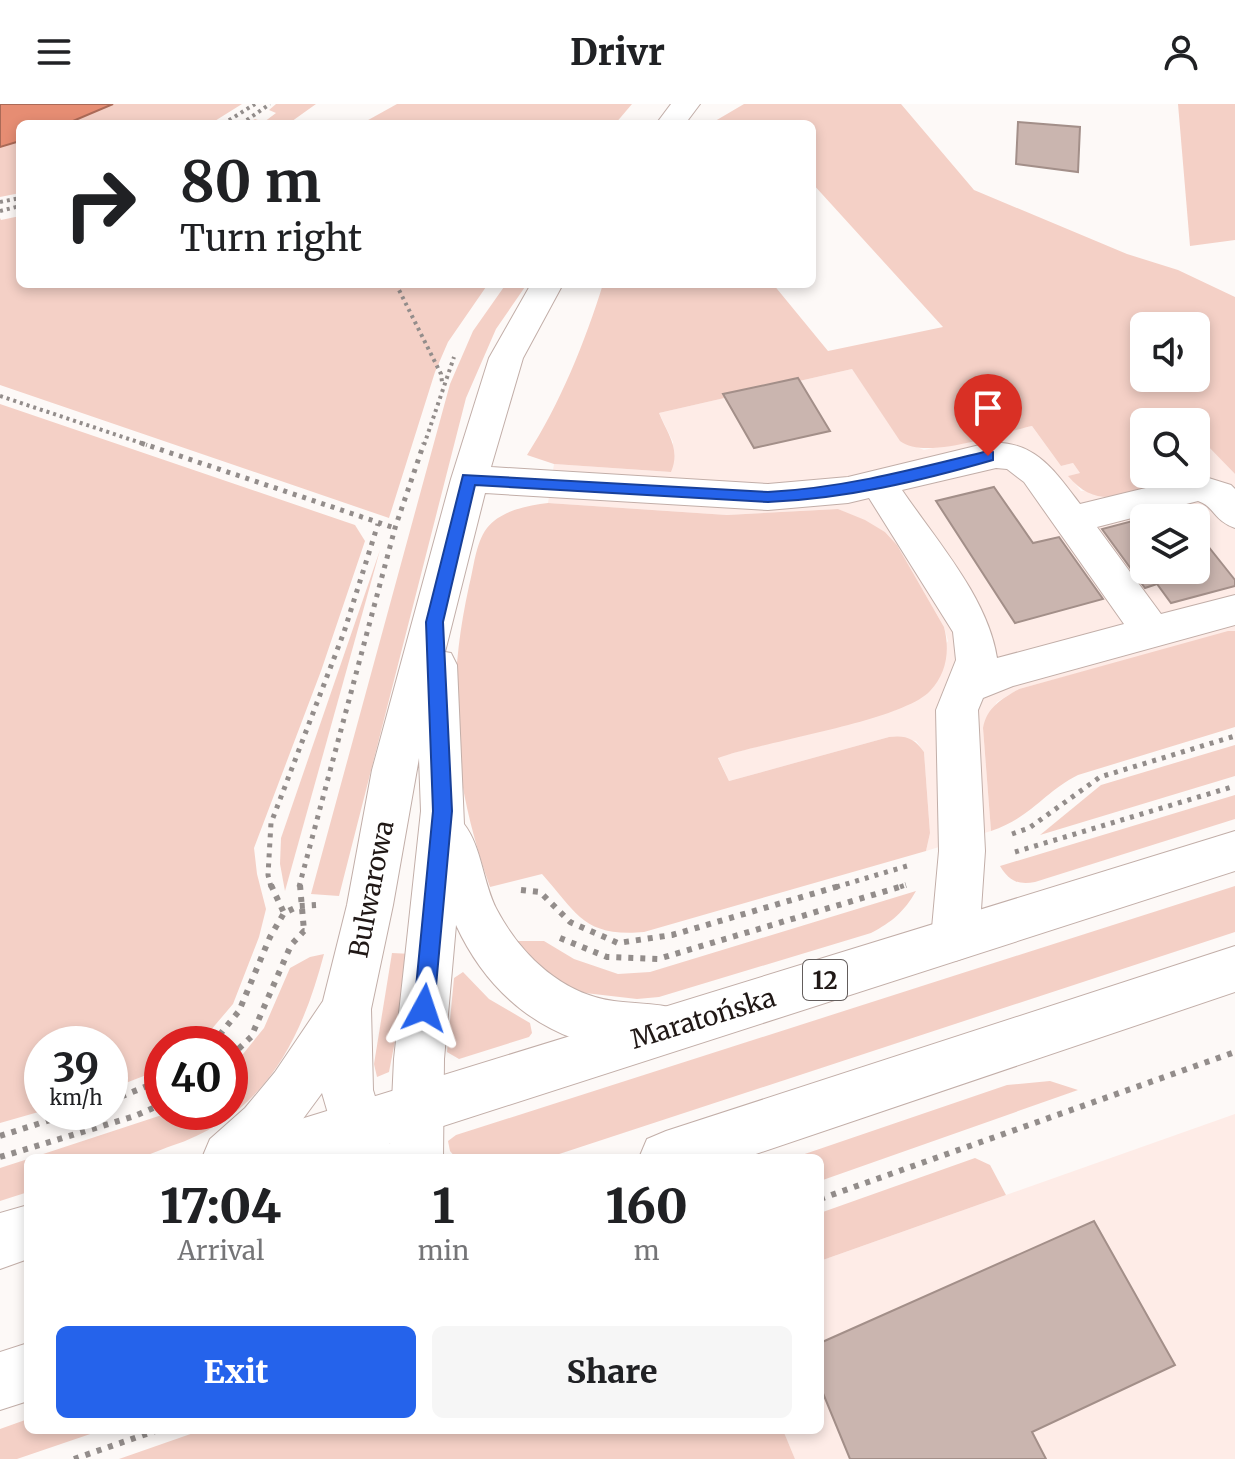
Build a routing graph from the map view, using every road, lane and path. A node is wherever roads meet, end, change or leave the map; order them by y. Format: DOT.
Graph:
graph roads {
  1 [pos="255,104"];
  2 [pos="270,104"];
  3 [pos="686,104"];
  4 [pos="229,120"];
  5 [pos="247,120"];
  6 [pos="673,120"];
  7 [pos="398,288"];
  8 [pos="545,288"];
  9 [pos="455,355"];
  10 [pos="442,383"];
  11 [pos="0,396"];
  12 [pos="469,479"];
  13 [pos="878,483"];
  14 [pos="1235,514"];
  15 [pos="1070,520"];
  16 [pos="378,524"];
  17 [pos="395,528"];
  18 [pos="1235,610"];
  19 [pos="434,622"];
  20 [pos="1152,632"];
  21 [pos="966,687"];
  22 [pos="1235,736"];
  23 [pos="1235,786"];
  24 [pos="443,811"];
  25 [pos="1235,851"];
  26 [pos="960,860"];
  27 [pos="299,906"];
  28 [pos="473,912"];
  29 [pos="284,913"];
  30 [pos="367,918"];
  31 [pos="304,931"];
  32 [pos="955,939"];
  33 [pos="1235,969"];
  34 [pos="346,1009"];
  35 [pos="227,1026"];
  36 [pos="669,1029"];
  37 [pos="248,1040"];
  38 [pos="1235,1052"];
  39 [pos="144,1112"];
  40 [pos="24,1128"];
  41 [pos="416,1134"];
  42 [pos="0,1136"];
  43 [pos="362,1143"];
  44 [pos="233,1154"];
  45 [pos="289,1154"];
  46 [pos="678,1154"];
  47 [pos="0,1157"];
  48 [pos="824,1198"];
  49 [pos="24,1233"];
  50 [pos="0,1241"];
  51 [pos="24,1373"];
  52 [pos="0,1381"];
  53 [pos="146,1434"];
  54 [pos="74,1459"];
  1 -- 4 [label="path"];
  2 -- 5 [label="path"];
  3 -- 6 [label="street"];
  7 -- 10 [label="path"];
  8 -- 12 [label="street, Bulwarowa"];
  9 -- 10 [label="path"];
  10 -- 17 [label="path"];
  11 -- 16 [label="path"];
  12 -- 13 [label="street"];
  12 -- 19 [label="street, Bulwarowa"];
  13 -- 15 [label="street"];
  13 -- 21 [label="street"];
  14 -- 15 [label="street"];
  15 -- 20 [label="street"];
  16 -- 17 [label="path"];
  16 -- 29 [label="path"];
  17 -- 27 [label="path"];
  18 -- 20 [label="street"];
  19 -- 24 [label="street, Bulwarowa"];
  19 -- 30 [label="street, Bulwarowa"];
  20 -- 21 [label="street"];
  21 -- 26 [label="street"];
  22 -- 26 [label="path"];
  23 -- 26 [label="path"];
  24 -- 28 [label="street"];
  24 -- 41 [label="street, Bulwarowa"];
  25 -- 32 [label="street, Maratońska / 12"];
  26 -- 28 [label="path"];
  26 -- 28 [label="path"];
  26 -- 32 [label="street"];
  27 -- 29 [label="path"];
  27 -- 30 [label="path"];
  27 -- 31 [label="path"];
  28 -- 36 [label="street"];
  29 -- 35 [label="path"];
  30 -- 31 [label="path"];
  30 -- 34 [label="street, Bulwarowa"];
  31 -- 37 [label="path"];
  32 -- 36 [label="street, Maratońska / 12"];
  33 -- 46 [label="street"];
  34 -- 43 [label="street, Bulwarowa"];
  34 -- 44 [label="street"];
  36 -- 41 [label="street, Maratońska / 12"];
  38 -- 48 [label="path"];
  39 -- 47 [label="path"];
  40 -- 42 [label="path"];
  41 -- 43 [label="street, Maratońska / 12"];
  43 -- 45 [label="street, Maratońska / 12"];
  49 -- 50 [label="street"];
  51 -- 52 [label="street"];
  53 -- 54 [label="path"];
}
